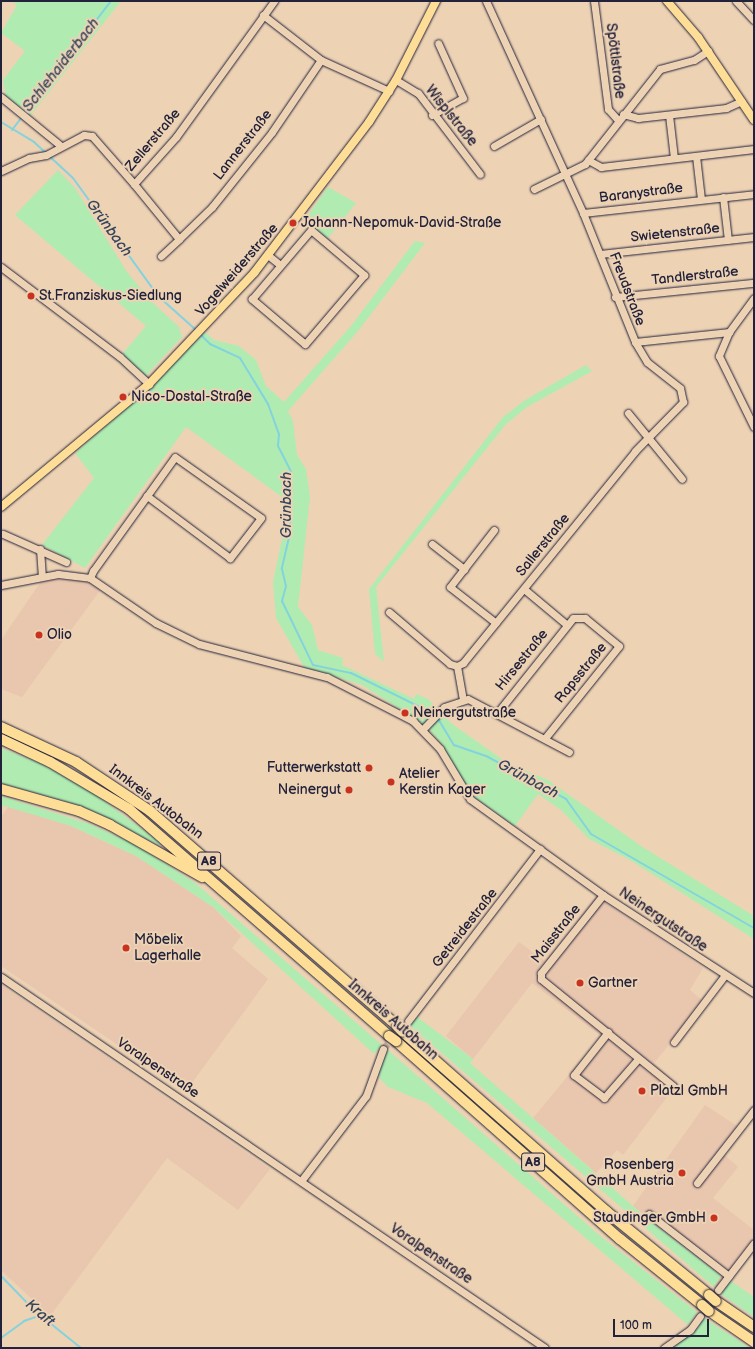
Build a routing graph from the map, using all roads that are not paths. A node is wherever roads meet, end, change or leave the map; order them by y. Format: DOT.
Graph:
graph roads {
  1 [pos="274,1"];
  2 [pos="436,1"];
  3 [pos="486,1"];
  4 [pos="594,1"];
  5 [pos="667,1"];
  6 [pos="736,1"];
  7 [pos="263,16"];
  8 [pos="754,20"];
  9 [pos="438,43"];
  10 [pos="708,51"];
  11 [pos="321,60"];
  12 [pos="396,80"];
  13 [pos="389,91"];
  14 [pos="1,97"];
  15 [pos="742,102"];
  16 [pos="623,114"];
  17 [pos="432,115"];
  18 [pos="669,115"];
  19 [pos="541,119"];
  20 [pos="618,120"];
  21 [pos="754,120"];
  22 [pos="61,146"];
  23 [pos="494,146"];
  24 [pos="754,148"];
  25 [pos="696,156"];
  26 [pos="674,158"];
  27 [pos="588,160"];
  28 [pos="1,171"];
  29 [pos="480,174"];
  30 [pos="566,175"];
  31 [pos="134,184"];
  32 [pos="534,189"];
  33 [pos="754,194"];
  34 [pos="723,197"];
  35 [pos="701,199"];
  36 [pos="583,213"];
  37 [pos="754,237"];
  38 [pos="179,239"];
  39 [pos="728,240"];
  40 [pos="600,254"];
  41 [pos="161,256"];
  42 [pos="269,256"];
  43 [pos="280,266"];
  44 [pos="1,267"];
  45 [pos="754,283"];
  46 [pos="615,297"];
  47 [pos="754,298"];
  48 [pos="729,332"];
  49 [pos="635,342"];
  50 [pos="149,384"];
  51 [pos="628,413"];
  52 [pos="754,427"];
  53 [pos="649,438"];
  54 [pos="682,479"];
  55 [pos="147,496"];
  56 [pos="1,507"];
  57 [pos="494,530"];
  58 [pos="3,534"];
  59 [pos="432,544"];
  60 [pos="40,549"];
  61 [pos="66,562"];
  62 [pos="464,568"];
  63 [pos="42,576"];
  64 [pos="90,578"];
  65 [pos="1,585"];
  66 [pos="524,589"];
  67 [pos="389,612"];
  68 [pos="578,616"];
  69 [pos="496,623"];
  70 [pos="567,625"];
  71 [pos="457,666"];
  72 [pos="464,699"];
  73 [pos="498,712"];
  74 [pos="1,727"];
  75 [pos="423,729"];
  76 [pos="544,738"];
  77 [pos="1,740"];
  78 [pos="569,752"];
  79 [pos="1,788"];
  80 [pos="540,849"];
  81 [pos="225,891"];
  82 [pos="603,895"];
  83 [pos="1,976"];
  84 [pos="725,976"];
  85 [pos="754,993"];
  86 [pos="408,1021"];
  87 [pos="608,1032"];
  88 [pos="674,1042"];
  89 [pos="383,1049"];
  90 [pos="638,1059"];
  91 [pos="673,1086"];
  92 [pos="754,1110"];
  93 [pos="301,1181"];
  94 [pos="697,1183"];
  95 [pos="649,1214"];
  96 [pos="754,1243"];
  97 [pos="729,1276"];
  98 [pos="715,1296"];
  99 [pos="704,1311"];
  100 [pos="754,1327"];
  101 [pos="754,1342"];
  102 [pos="546,1348"];
  103 [pos="664,1348"];
  1 -- 7 [label="street, Zellerstraße"];
  2 -- 12 [label="main road, Vogelweiderstraße"];
  3 -- 19 [label="street, Freudstraße"];
  4 -- 20 [label="street, Spöttlstraße"];
  5 -- 10 [label="main road"];
  6 -- 8 [label="street"];
  7 -- 11 [label="street"];
  7 -- 31 [label="street, Zellerstraße"];
  9 -- 17 [label="street"];
  10 -- 15 [label="main road"];
  10 -- 16 [label="street"];
  11 -- 13 [label="street"];
  11 -- 38 [label="street, Lannerstraße"];
  12 -- 13 [label="main road, Vogelweiderstraße"];
  12 -- 17 [label="street, Wisplstraße"];
  13 -- 42 [label="main road, Vogelweiderstraße"];
  14 -- 22 [label="street"];
  15 -- 18 [label="street"];
  15 -- 21 [label="main road"];
  16 -- 18 [label="street"];
  16 -- 20 [label="street"];
  17 -- 29 [label="street, Wisplstraße"];
  18 -- 26 [label="street"];
  19 -- 23 [label="street"];
  19 -- 30 [label="street, Freudstraße"];
  20 -- 27 [label="street"];
  22 -- 28 [label="street, Zellerstraße"];
  22 -- 31 [label="street, Zellerstraße"];
  24 -- 25 [label="street"];
  25 -- 26 [label="street"];
  25 -- 35 [label="street, Baranystraße"];
  26 -- 27 [label="street"];
  27 -- 30 [label="street"];
  30 -- 32 [label="street"];
  30 -- 36 [label="street, Freudstraße"];
  31 -- 38 [label="street"];
  33 -- 34 [label="street, Baranystraße"];
  34 -- 35 [label="street, Baranystraße"];
  34 -- 39 [label="street, Swietenstraße"];
  35 -- 36 [label="street, Baranystraße"];
  36 -- 40 [label="street, Freudstraße"];
  37 -- 39 [label="street, Swietenstraße"];
  38 -- 41 [label="street, Lannerstraße"];
  39 -- 40 [label="street, Swietenstraße"];
  40 -- 46 [label="street, Freudstraße"];
  42 -- 43 [label="street"];
  42 -- 50 [label="main road, Vogelweiderstraße"];
  43 -- 43 [label="street"];
  44 -- 50 [label="street"];
  45 -- 46 [label="street, Tandlerstraße"];
  46 -- 49 [label="street, Freudstraße"];
  47 -- 48 [label="street"];
  48 -- 49 [label="street, Freudstraße"];
  48 -- 52 [label="street"];
  49 -- 53 [label="street, Sallerstraße"];
  50 -- 56 [label="main road, Vogelweiderstraße"];
  51 -- 53 [label="street"];
  53 -- 54 [label="street"];
  53 -- 66 [label="street, Sallerstraße"];
  55 -- 55 [label="street"];
  55 -- 64 [label="street"];
  57 -- 62 [label="street"];
  58 -- 60 [label="street"];
  59 -- 62 [label="street"];
  60 -- 61 [label="street"];
  60 -- 63 [label="street"];
  62 -- 69 [label="street"];
  63 -- 64 [label="street, Neinergutstraße"];
  63 -- 65 [label="street, Neinergutstraße"];
  64 -- 75 [label="street, Neinergutstraße"];
  66 -- 69 [label="street, Sallerstraße"];
  66 -- 70 [label="street, Hirsestraße"];
  67 -- 71 [label="street"];
  68 -- 70 [label="street, Hirsestraße"];
  68 -- 76 [label="street, Rapsstraße"];
  69 -- 71 [label="street, Sallerstraße"];
  70 -- 73 [label="street, Hirsestraße"];
  71 -- 72 [label="street"];
  72 -- 73 [label="street"];
  72 -- 75 [label="street"];
  73 -- 76 [label="street"];
  74 -- 98 [label="highway, Innkreis Autobahn / A8"];
  75 -- 80 [label="street, Neinergutstraße"];
  76 -- 78 [label="street"];
  77 -- 81 [label="highway, Innkreis Autobahn / A8"];
  79 -- 81 [label="highway"];
  80 -- 82 [label="street, Neinergutstraße"];
  80 -- 86 [label="street, Getreidestraße"];
  81 -- 99 [label="highway, Innkreis Autobahn / A8"];
  82 -- 84 [label="street, Neinergutstraße"];
  82 -- 87 [label="street, Maisstraße"];
  83 -- 93 [label="street, Voralpenstraße"];
  84 -- 85 [label="street, Neinergutstraße"];
  84 -- 88 [label="street"];
  87 -- 90 [label="street, Maisstraße"];
  87 -- 90 [label="street"];
  89 -- 93 [label="street"];
  90 -- 91 [label="street, Maisstraße"];
  92 -- 94 [label="street"];
  93 -- 102 [label="street, Voralpenstraße"];
  95 -- 97 [label="street"];
  96 -- 97 [label="street"];
  97 -- 98 [label="street"];
  98 -- 100 [label="highway, Innkreis Autobahn / A8"];
  99 -- 101 [label="highway, Innkreis Autobahn / A8"];
  99 -- 103 [label="street"];
}
